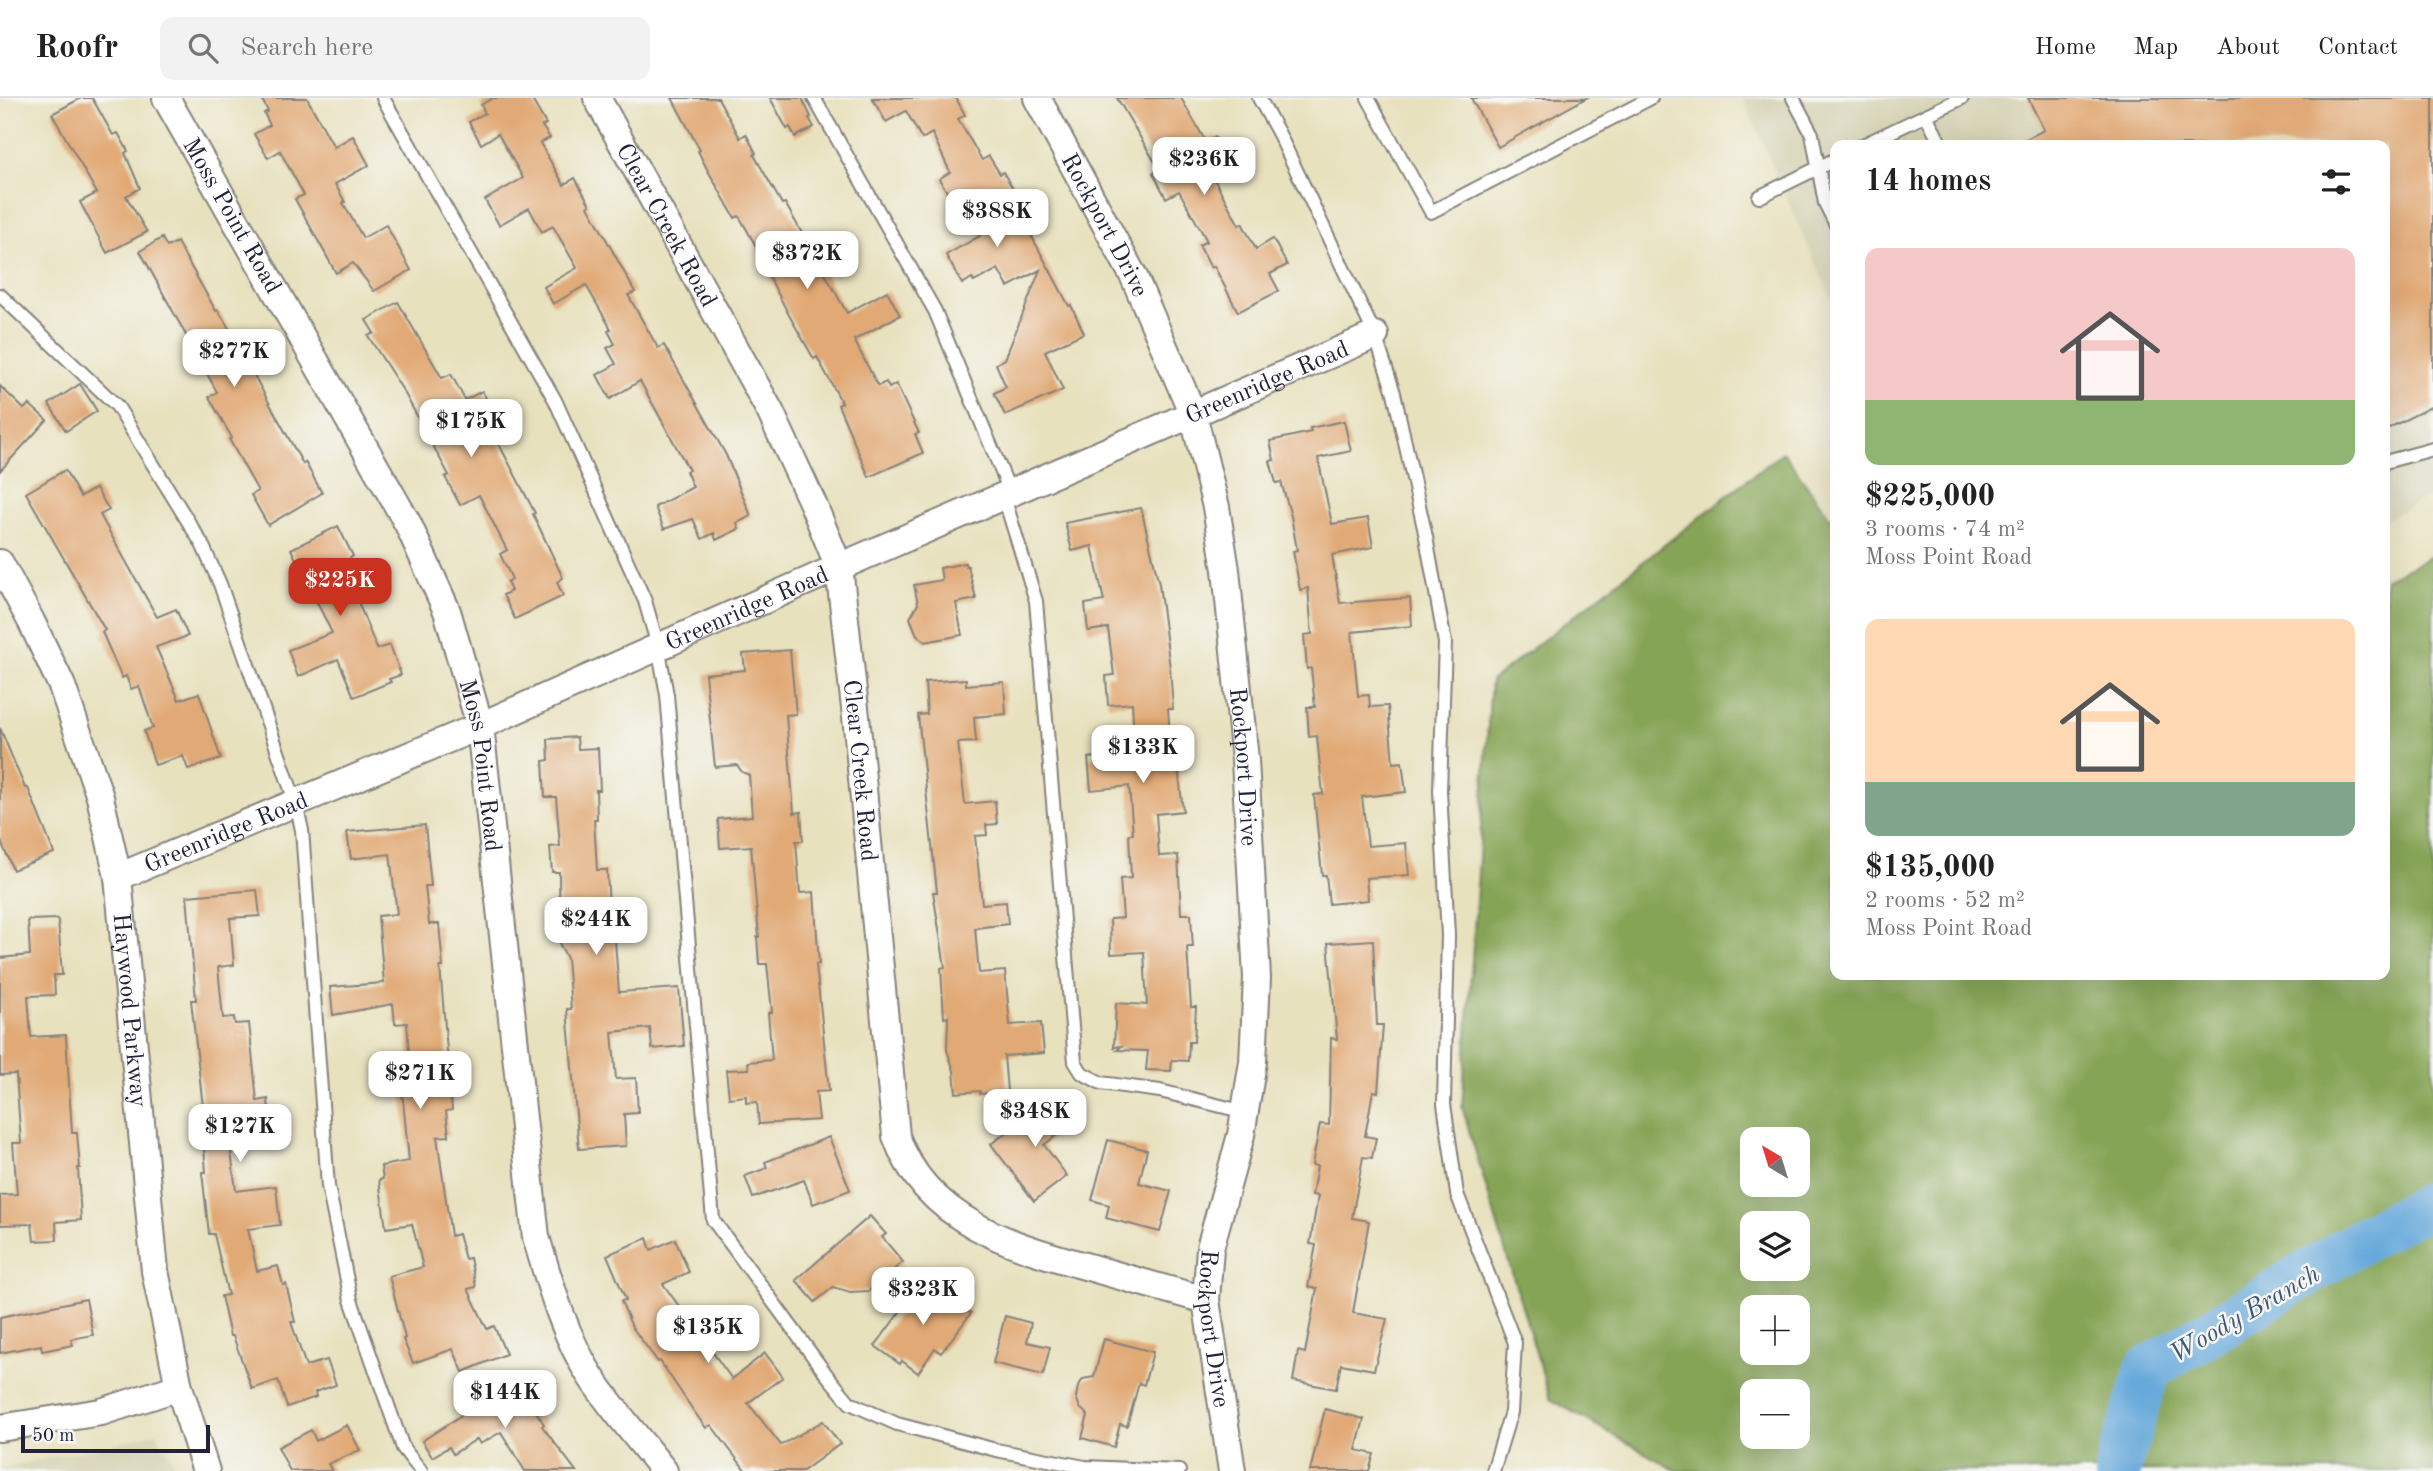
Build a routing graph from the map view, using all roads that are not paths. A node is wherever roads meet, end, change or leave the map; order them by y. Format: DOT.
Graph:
graph roads {
  1 [pos="166,98"];
  2 [pos="383,98"];
  3 [pos="597,98"];
  4 [pos="814,98"];
  5 [pos="1037,98"];
  6 [pos="1259,98"];
  7 [pos="1368,98"];
  8 [pos="1651,98"];
  9 [pos="1793,98"];
  10 [pos="1962,98"];
  11 [pos="1926,115"];
  12 [pos="1877,140"];
  13 [pos="1938,140"];
  14 [pos="1830,162"];
  15 [pos="1818,168"];
  16 [pos="1759,197"];
  17 [pos="1830,213"];
  18 [pos="0,295"];
  19 [pos="1376,335"];
  20 [pos="1193,414"];
  21 [pos="2433,449"];
  22 [pos="2390,461"];
  23 [pos="1008,495"];
  24 [pos="839,567"];
  25 [pos="2,571"];
  26 [pos="658,646"];
  27 [pos="480,726"];
  28 [pos="296,804"];
  29 [pos="118,877"];
  30 [pos="1245,1112"];
  31 [pos="1206,1300"];
  32 [pos="179,1387"];
  33 [pos="0,1428"];
  34 [pos="206,1471"];
  35 [pos="421,1471"];
  36 [pos="664,1471"];
  37 [pos="1179,1471"];
  38 [pos="1232,1471"];
  39 [pos="1493,1471"];
  1 -- 27 [label="street, Moss Point Road"];
  2 -- 26 [label="lane"];
  3 -- 24 [label="street, Clear Creek Road"];
  4 -- 23 [label="lane"];
  5 -- 20 [label="street, Rockport Drive"];
  6 -- 19 [label="lane"];
  7 -- 8 [label="lane"];
  9 -- 15 [label="lane"];
  10 -- 11 [label="lane"];
  11 -- 12 [label="lane"];
  11 -- 13 [label="lane"];
  14 -- 15 [label="lane"];
  15 -- 16 [label="lane"];
  15 -- 17 [label="lane"];
  18 -- 28 [label="lane"];
  19 -- 20 [label="street, Greenridge Road"];
  19 -- 39 [label="lane"];
  20 -- 23 [label="street, Greenridge Road"];
  20 -- 30 [label="street, Rockport Drive"];
  21 -- 22 [label="lane"];
  23 -- 24 [label="street, Greenridge Road"];
  23 -- 30 [label="lane"];
  24 -- 26 [label="street, Greenridge Road"];
  24 -- 31 [label="street, Clear Creek Road"];
  25 -- 29 [label="street, Haywood Parkway"];
  26 -- 27 [label="street, Greenridge Road"];
  26 -- 37 [label="lane"];
  27 -- 28 [label="street, Greenridge Road"];
  27 -- 36 [label="street, Moss Point Road"];
  28 -- 29 [label="street, Greenridge Road"];
  28 -- 35 [label="lane"];
  29 -- 32 [label="street, Haywood Parkway"];
  30 -- 31 [label="street, Rockport Drive"];
  31 -- 38 [label="street, Rockport Drive"];
  32 -- 33 [label="street"];
  32 -- 34 [label="street, Haywood Parkway"];
}
